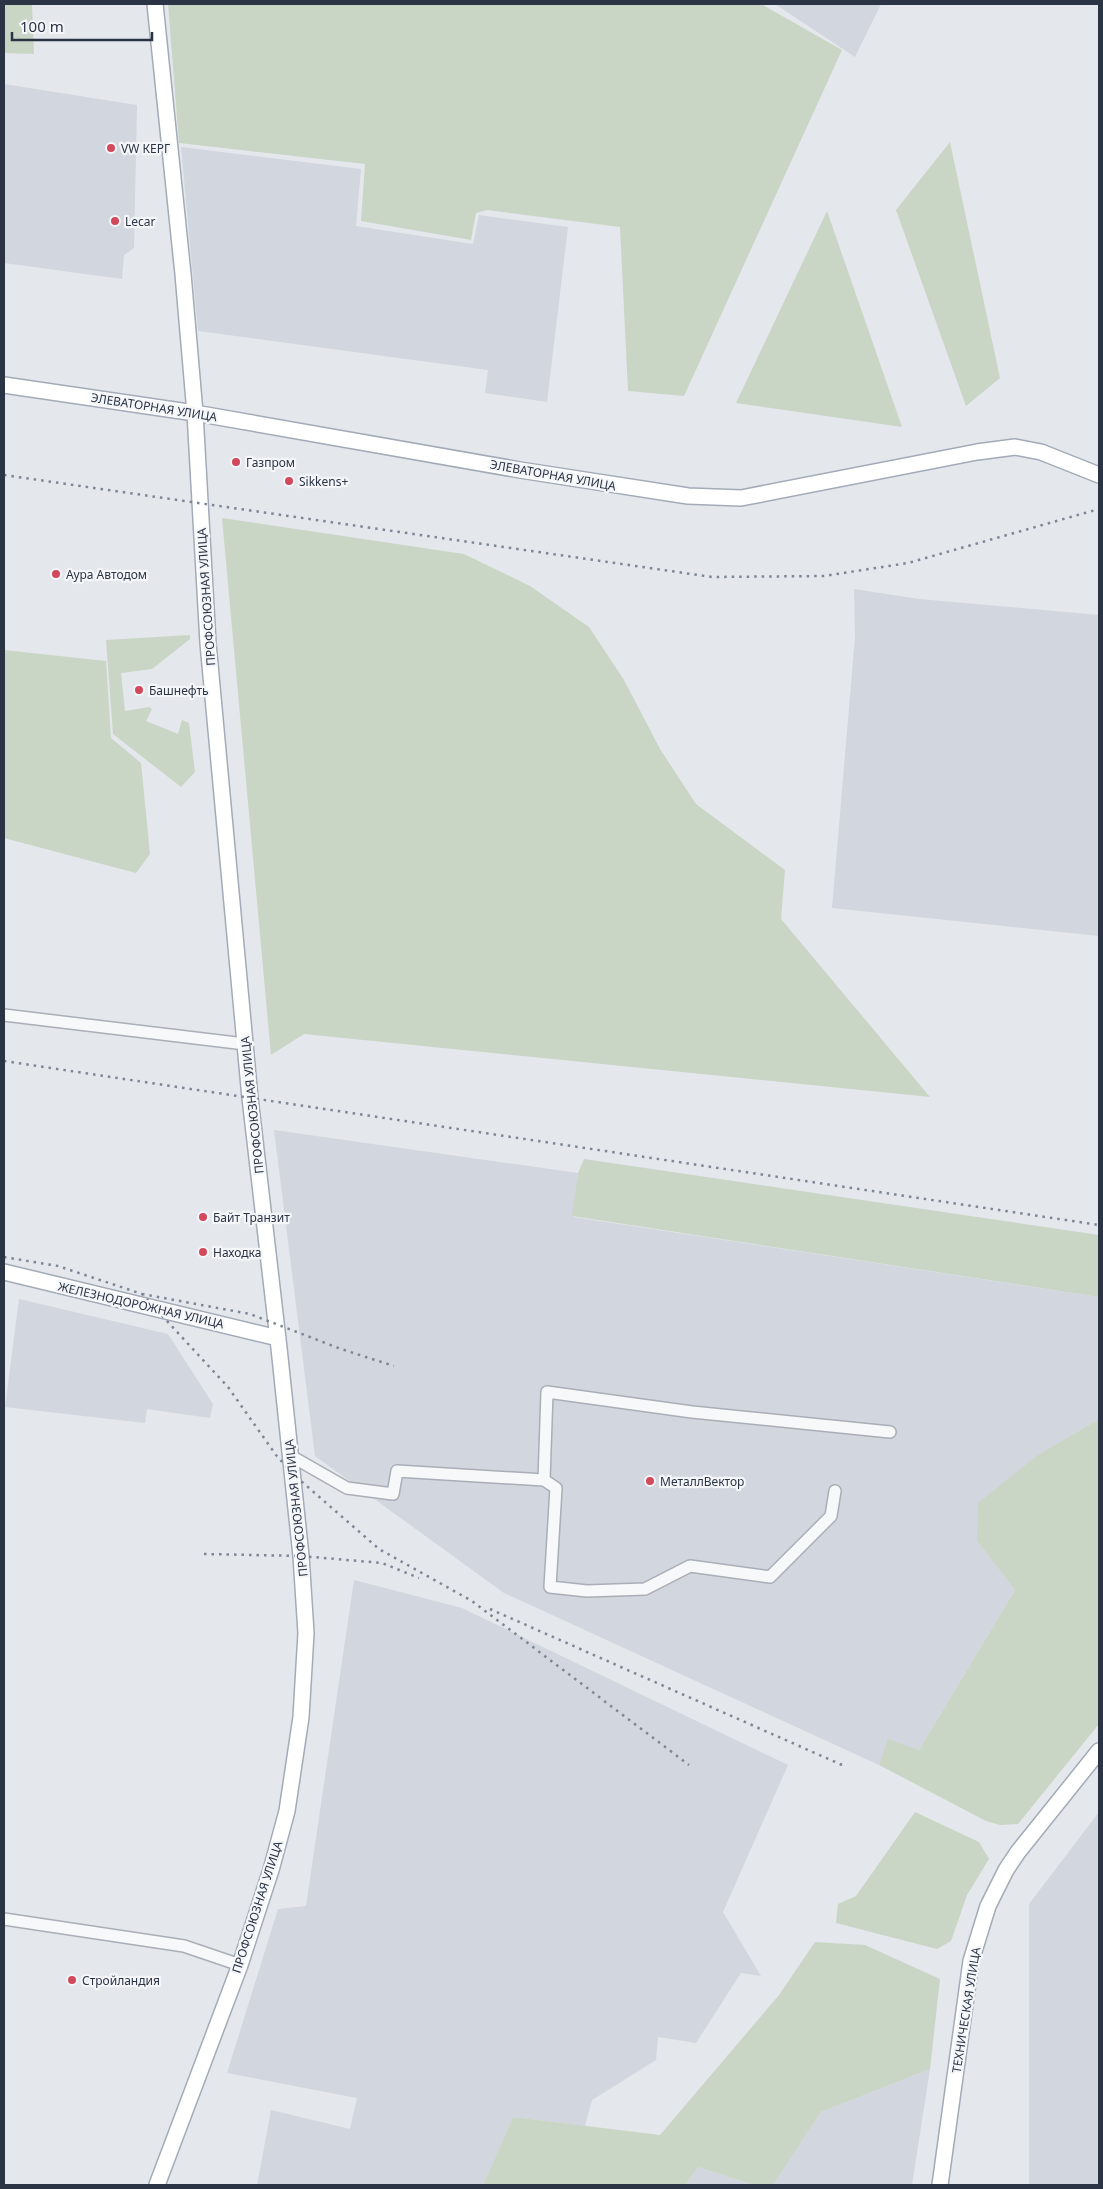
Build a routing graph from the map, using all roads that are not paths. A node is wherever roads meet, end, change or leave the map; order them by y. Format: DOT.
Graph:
graph roads {
  1 [pos="155,4"];
  2 [pos="4,385"];
  3 [pos="195,413"];
  4 [pos="1099,475"];
  5 [pos="4,1015"];
  6 [pos="245,1044"];
  7 [pos="4,1272"];
  8 [pos="278,1338"];
  9 [pos="890,1432"];
  10 [pos="291,1456"];
  11 [pos="544,1480"];
  12 [pos="835,1491"];
  13 [pos="1099,1751"];
  14 [pos="4,1919"];
  15 [pos="240,1965"];
  16 [pos="157,2185"];
  17 [pos="940,2185"];
  1 -- 3 [label="main road, ПРОФСОЮЗНАЯ УЛИЦА"];
  2 -- 3 [label="main road, ЭЛЕВАТОРНАЯ УЛИЦА"];
  3 -- 4 [label="main road, ЭЛЕВАТОРНАЯ УЛИЦА"];
  3 -- 6 [label="main road, ПРОФСОЮЗНАЯ УЛИЦА"];
  5 -- 6 [label="street"];
  6 -- 8 [label="main road, ПРОФСОЮЗНАЯ УЛИЦА"];
  7 -- 8 [label="main road, ЖЕЛЕЗНОДОРОЖНАЯ УЛИЦА"];
  8 -- 10 [label="main road, ПРОФСОЮЗНАЯ УЛИЦА"];
  9 -- 11 [label="street"];
  10 -- 11 [label="street"];
  10 -- 15 [label="main road, ПРОФСОЮЗНАЯ УЛИЦА"];
  11 -- 12 [label="street"];
  13 -- 17 [label="main road, ТЕХНИЧЕСКАЯ УЛИЦА"];
  14 -- 15 [label="street"];
  15 -- 16 [label="main road, ПРОФСОЮЗНАЯ УЛИЦА"];
}
